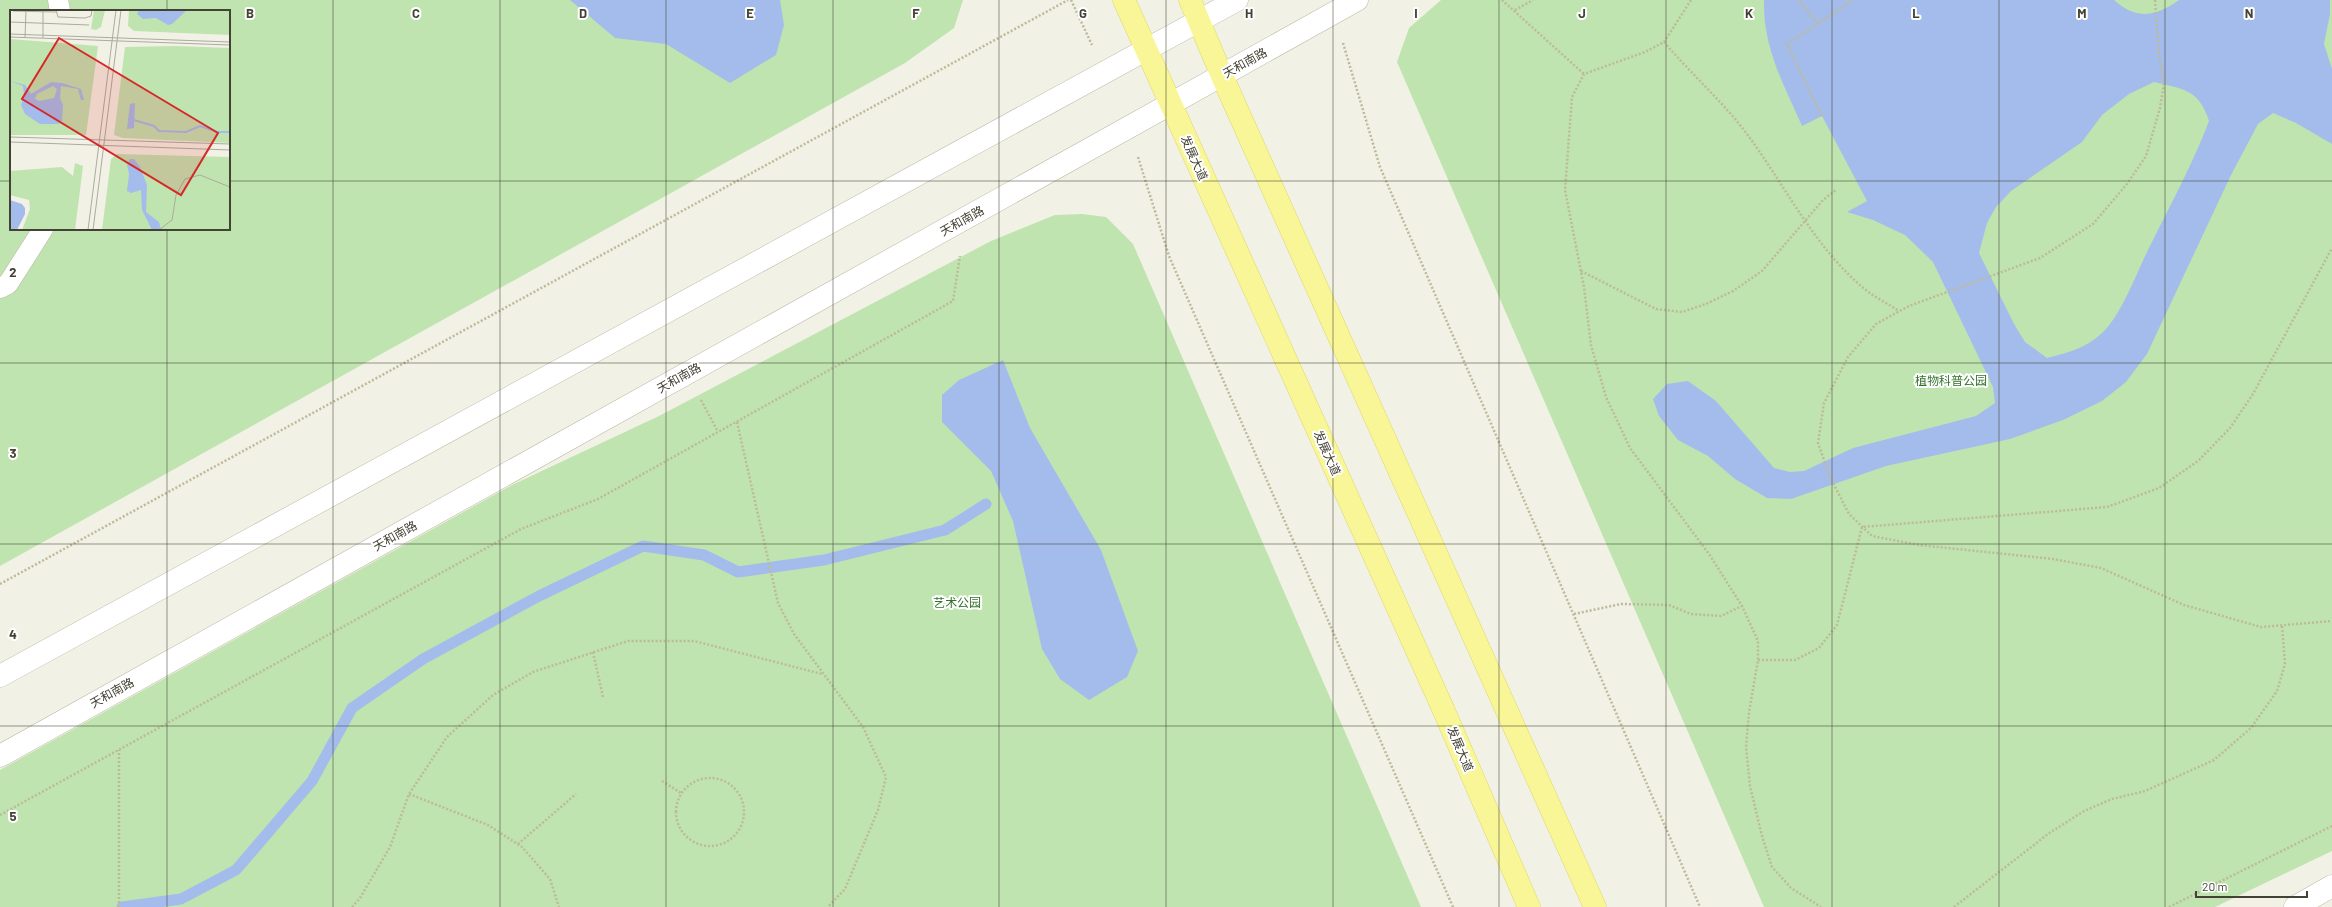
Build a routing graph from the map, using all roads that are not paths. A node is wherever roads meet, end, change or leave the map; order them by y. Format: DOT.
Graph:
graph roads {
  1 [pos="58,0"];
  2 [pos="1124,0"];
  3 [pos="1190,0"];
  4 [pos="1237,0"];
  5 [pos="1357,0"];
  6 [pos="60,10"];
  7 [pos="1200,21"];
  8 [pos="1145,50"];
  9 [pos="1222,76"];
  10 [pos="1170,105"];
  11 [pos="42,230"];
  12 [pos="0,288"];
  13 [pos="0,676"];
  14 [pos="0,756"];
  15 [pos="2332,886"];
  16 [pos="1529,907"];
  17 [pos="1595,907"];
  18 [pos="2295,907"];
  1 -- 6 [label="lane"];
  2 -- 8 [label="main road, 发展大道"];
  3 -- 7 [label="main road"];
  4 -- 7 [label="street"];
  5 -- 9 [label="street, 天和南路"];
  7 -- 8 [label="street"];
  7 -- 9 [label="main road"];
  8 -- 10 [label="main road, 发展大道"];
  8 -- 13 [label="street"];
  9 -- 10 [label="street, 天和南路"];
  9 -- 17 [label="main road"];
  10 -- 14 [label="street, 天和南路"];
  10 -- 16 [label="main road, 发展大道"];
  11 -- 12 [label="lane"];
  15 -- 18 [label="street"];
}
